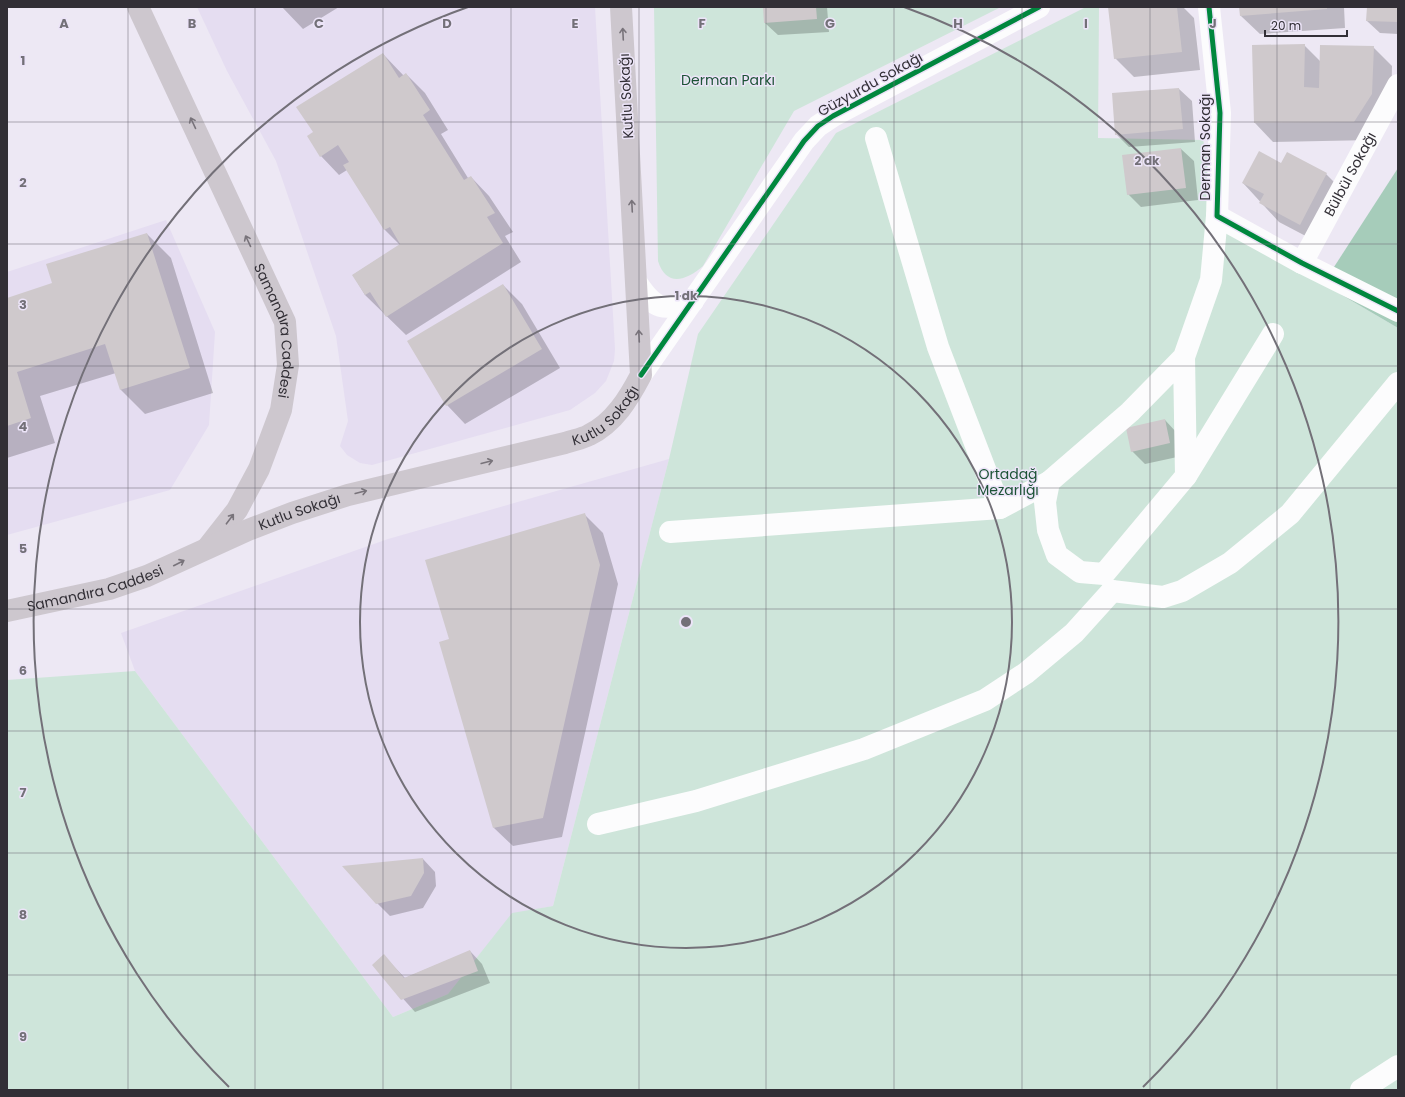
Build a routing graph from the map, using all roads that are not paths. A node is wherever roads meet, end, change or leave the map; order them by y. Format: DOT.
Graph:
graph roads {
  1 [pos="138,7"];
  2 [pos="621,7"];
  3 [pos="1039,7"];
  4 [pos="1208,7"];
  5 [pos="1398,85"];
  6 [pos="876,138"];
  7 [pos="1217,216"];
  8 [pos="1302,263"];
  9 [pos="637,283"];
  10 [pos="693,301"];
  11 [pos="1398,311"];
  12 [pos="1273,334"];
  13 [pos="1184,357"];
  14 [pos="642,375"];
  15 [pos="1398,383"];
  16 [pos="1186,476"];
  17 [pos="1049,482"];
  18 [pos="1000,508"];
  19 [pos="670,532"];
  20 [pos="206,549"];
  21 [pos="1108,582"];
  22 [pos="7,611"];
  23 [pos="598,824"];
  24 [pos="1398,1066"];
  25 [pos="1362,1090"];
  20 -- 1 [label="main road, Samandıra Caddesi, one-way"];
  9 -- 2 [label="main road, Kutlu Sokağı, one-way"];
  3 -- 10 [label="street, Güzyurdu Sokağı"];
  4 -- 7 [label="street, Derman Sokağı"];
  5 -- 8 [label="street, Bülbül Sokağı"];
  6 -- 18 [label="street"];
  7 -- 8 [label="street"];
  7 -- 13 [label="street, Derman Sokağı"];
  8 -- 11 [label="street"];
  9 -- 10 [label="street"];
  14 -- 9 [label="main road, Kutlu Sokağı, one-way"];
  10 -- 14 [label="street, Güzyurdu Sokağı"];
  12 -- 16 [label="street"];
  13 -- 16 [label="street"];
  13 -- 17 [label="street"];
  20 -- 14 [label="main road, Kutlu Sokağı, one-way"];
  15 -- 21 [label="street"];
  16 -- 21 [label="street"];
  17 -- 18 [label="street"];
  17 -- 21 [label="street"];
  18 -- 19 [label="street"];
  22 -- 20 [label="main road, Samandıra Caddesi, one-way"];
  21 -- 23 [label="street"];
  24 -- 25 [label="street"];
}
